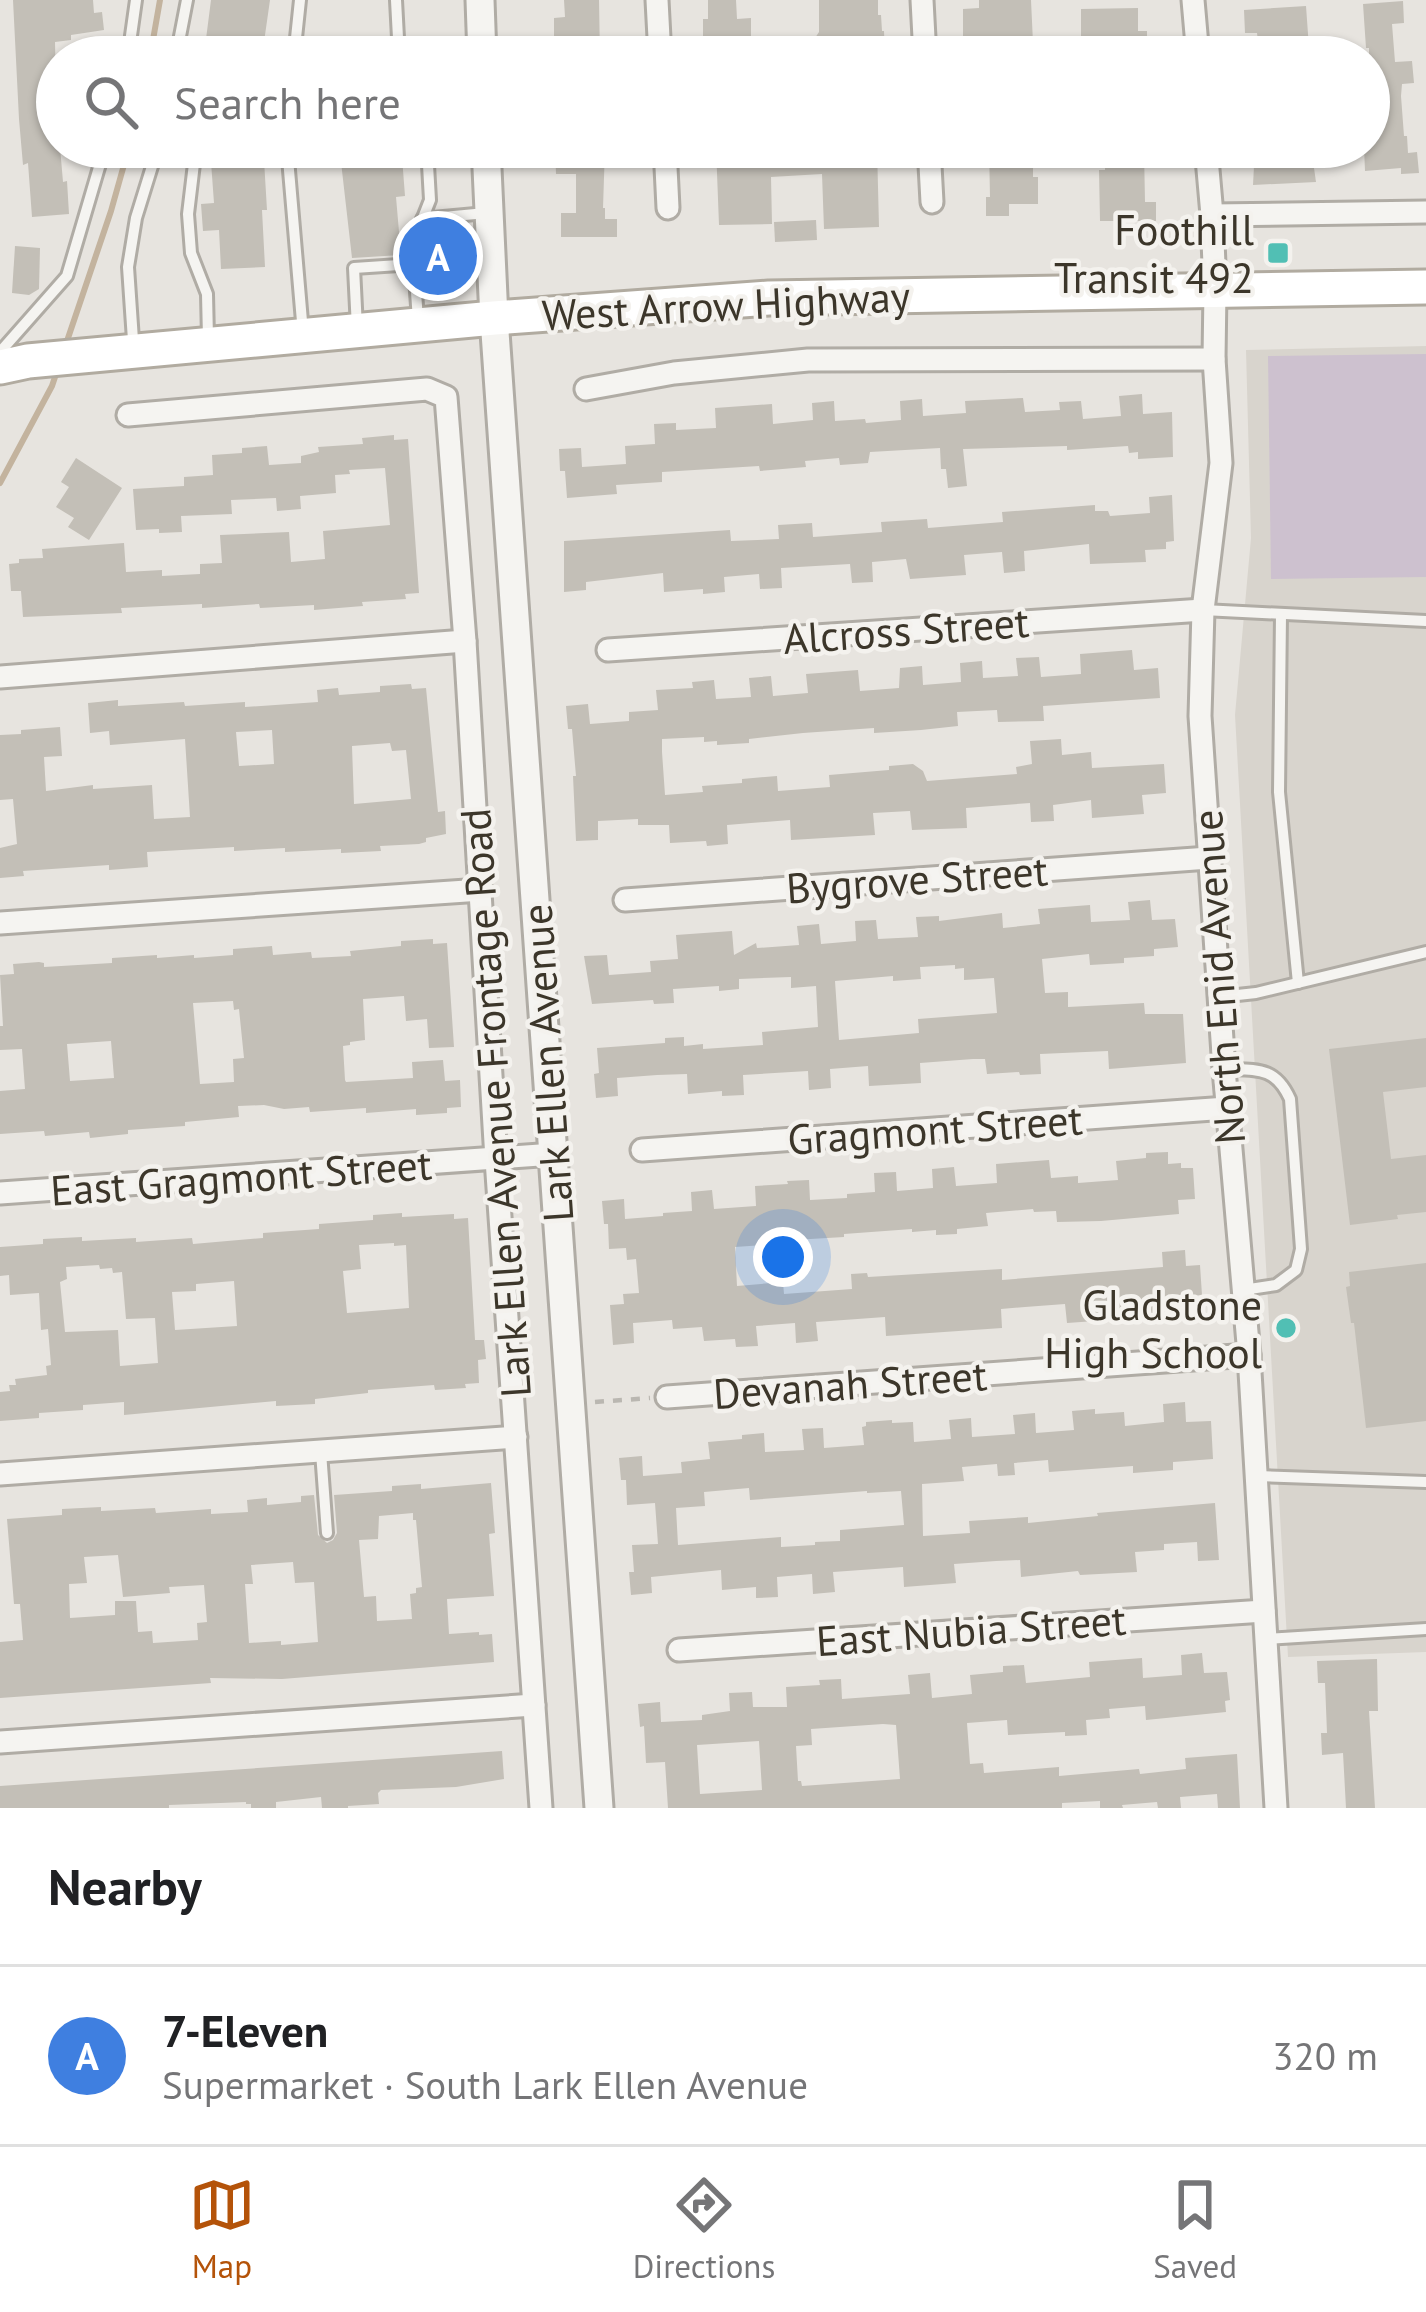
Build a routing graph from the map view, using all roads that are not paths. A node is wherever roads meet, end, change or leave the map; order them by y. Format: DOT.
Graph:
graph roads {
  1 [pos="136,0"];
  2 [pos="187,0"];
  3 [pos="300,0"];
  4 [pos="396,0"];
  5 [pos="480,0"];
  6 [pos="657,0"];
  7 [pos="922,0"];
  8 [pos="1193,0"];
  9 [pos="131,36"];
  10 [pos="180,36"];
  11 [pos="296,36"];
  12 [pos="398,36"];
  13 [pos="481,36"];
  14 [pos="659,36"];
  15 [pos="924,36"];
  16 [pos="1196,36"];
  17 [pos="99,168"];
  18 [pos="151,168"];
  19 [pos="193,168"];
  20 [pos="289,168"];
  21 [pos="429,168"];
  22 [pos="488,168"];
  23 [pos="666,168"];
  24 [pos="930,168"];
  25 [pos="1208,168"];
  26 [pos="932,202"];
  27 [pos="668,208"];
  28 [pos="1426,212"];
  29 [pos="489,213"];
  30 [pos="1212,215"];
  31 [pos="422,218"];
  32 [pos="414,264"];
  33 [pos="1426,287"];
  34 [pos="1215,290"];
  35 [pos="494,318"];
  36 [pos="418,326"];
  37 [pos="357,331"];
  38 [pos="303,336"];
  39 [pos="133,340"];
  40 [pos="208,345"];
  41 [pos="7,358"];
  42 [pos="1214,359"];
  43 [pos="586,389"];
  44 [pos="128,415"];
  45 [pos="1203,610"];
  46 [pos="1281,615"];
  47 [pos="1426,621"];
  48 [pos="464,641"];
  49 [pos="608,650"];
  50 [pos="0,677"];
  51 [pos="1209,858"];
  52 [pos="481,890"];
  53 [pos="625,900"];
  54 [pos="0,922"];
  55 [pos="1426,952"];
  56 [pos="1298,983"];
  57 [pos="1219,997"];
  58 [pos="1224,1069"];
  59 [pos="1227,1108"];
  60 [pos="642,1150"];
  61 [pos="554,1154"];
  62 [pos="496,1159"];
  63 [pos="0,1193"];
  64 [pos="1243,1290"];
  65 [pos="1249,1355"];
  66 [pos="668,1397"];
  67 [pos="516,1437"];
  68 [pos="321,1452"];
  69 [pos="0,1474"];
  70 [pos="1256,1476"];
  71 [pos="1426,1482"];
  72 [pos="327,1533"];
  73 [pos="1264,1611"];
  74 [pos="1426,1629"];
  75 [pos="1265,1639"];
  76 [pos="679,1649"];
  77 [pos="534,1705"];
  78 [pos="0,1742"];
  79 [pos="541,1808"];
  80 [pos="598,1808"];
  81 [pos="1276,1808"];
  1 -- 9 [label="lane"];
  2 -- 10 [label="lane"];
  3 -- 11 [label="lane"];
  4 -- 12 [label="lane"];
  5 -- 13 [label="street"];
  6 -- 14 [label="street"];
  7 -- 15 [label="street"];
  8 -- 16 [label="street"];
  17 -- 41 [label="lane"];
  18 -- 39 [label="lane"];
  19 -- 40 [label="lane"];
  20 -- 38 [label="lane"];
  21 -- 31 [label="lane"];
  22 -- 29 [label="street, Lark Ellen Avenue"];
  23 -- 27 [label="street"];
  24 -- 26 [label="street"];
  25 -- 30 [label="street, North Enid Avenue"];
  28 -- 30 [label="street"];
  29 -- 31 [label="lane"];
  29 -- 35 [label="street, Lark Ellen Avenue"];
  30 -- 34 [label="street, North Enid Avenue"];
  31 -- 32 [label="lane"];
  32 -- 36 [label="lane"];
  32 -- 37 [label="lane"];
  33 -- 34 [label="main road, West Arrow Highway"];
  34 -- 35 [label="main road, West Arrow Highway"];
  34 -- 42 [label="street, North Enid Avenue"];
  35 -- 36 [label="main road, West Arrow Highway"];
  35 -- 61 [label="street, Lark Ellen Avenue"];
  36 -- 37 [label="main road, West Arrow Highway"];
  37 -- 38 [label="main road, West Arrow Highway"];
  38 -- 40 [label="main road, West Arrow Highway"];
  40 -- 41 [label="main road, West Arrow Highway"];
  42 -- 43 [label="street"];
  42 -- 45 [label="street, North Enid Avenue"];
  44 -- 48 [label="street, Lark Ellen Avenue Frontage Road"];
  45 -- 46 [label="lane"];
  45 -- 49 [label="street, Alcross Street"];
  45 -- 51 [label="street, North Enid Avenue"];
  46 -- 47 [label="lane"];
  46 -- 56 [label="lane"];
  48 -- 50 [label="street"];
  48 -- 52 [label="street, Lark Ellen Avenue Frontage Road"];
  51 -- 53 [label="street, Bygrove Street"];
  51 -- 57 [label="street, North Enid Avenue"];
  52 -- 54 [label="street"];
  52 -- 62 [label="street, Lark Ellen Avenue Frontage Road"];
  55 -- 56 [label="lane"];
  56 -- 57 [label="lane"];
  57 -- 58 [label="street, North Enid Avenue"];
  58 -- 59 [label="street, North Enid Avenue"];
  58 -- 64 [label="lane"];
  59 -- 60 [label="street, Gragmont Street"];
  59 -- 64 [label="street, North Enid Avenue"];
  61 -- 62 [label="street, East Gragmont Street"];
  61 -- 80 [label="street, Lark Ellen Avenue"];
  62 -- 63 [label="street, East Gragmont Street"];
  62 -- 67 [label="street, Lark Ellen Avenue Frontage Road"];
  64 -- 65 [label="street, North Enid Avenue"];
  65 -- 66 [label="street, Devanah Street"];
  65 -- 70 [label="street, North Enid Avenue"];
  67 -- 68 [label="street"];
  67 -- 77 [label="street, Lark Ellen Avenue Frontage Road"];
  68 -- 69 [label="street"];
  68 -- 72 [label="lane"];
  70 -- 71 [label="lane"];
  70 -- 73 [label="street, North Enid Avenue"];
  73 -- 75 [label="street, North Enid Avenue"];
  73 -- 76 [label="street, East Nubia Street"];
  74 -- 75 [label="lane"];
  75 -- 81 [label="street, North Enid Avenue"];
  77 -- 78 [label="street"];
  77 -- 79 [label="street, Lark Ellen Avenue Frontage Road"];
}
